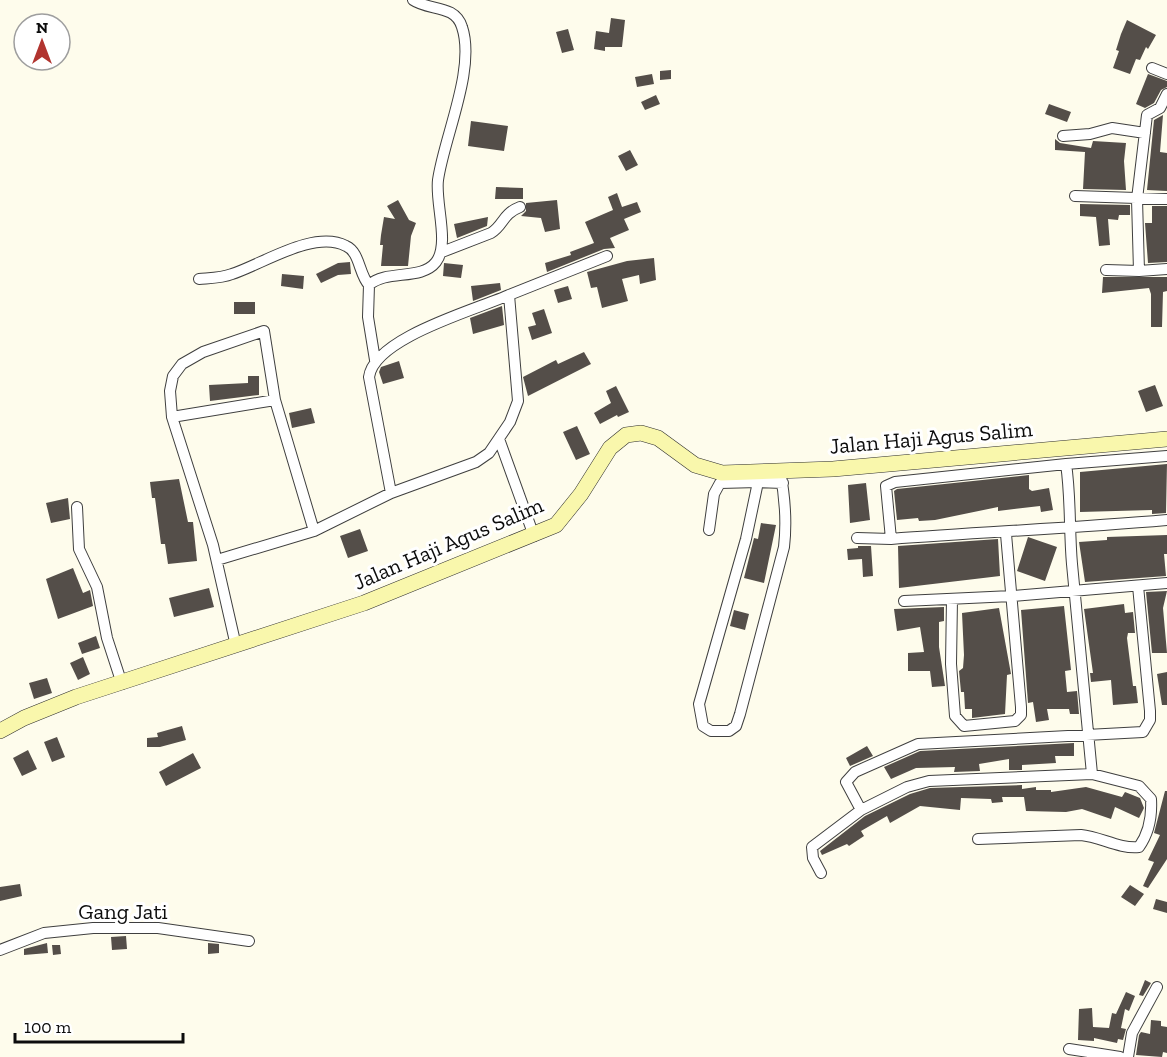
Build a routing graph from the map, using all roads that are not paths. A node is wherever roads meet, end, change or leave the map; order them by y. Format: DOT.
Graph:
graph roads {
  1 [pos="413,0"];
  2 [pos="1152,68"];
  3 [pos="1167,74"];
  4 [pos="1167,93"];
  5 [pos="1145,134"];
  6 [pos="1064,136"];
  7 [pos="1075,196"];
  8 [pos="1137,199"];
  9 [pos="1167,199"];
  10 [pos="520,207"];
  11 [pos="442,252"];
  12 [pos="607,256"];
  13 [pos="1167,269"];
  14 [pos="1106,270"];
  15 [pos="1140,271"];
  16 [pos="199,279"];
  17 [pos="369,285"];
  18 [pos="509,295"];
  19 [pos="375,360"];
  20 [pos="275,400"];
  21 [pos="172,417"];
  22 [pos="499,440"];
  23 [pos="1167,440"];
  24 [pos="1167,456"];
  25 [pos="1066,464"];
  26 [pos="781,477"];
  27 [pos="758,482"];
  28 [pos="391,493"];
  29 [pos="77,507"];
  30 [pos="1167,520"];
  31 [pos="1070,528"];
  32 [pos="709,530"];
  33 [pos="314,531"];
  34 [pos="1006,534"];
  35 [pos="534,536"];
  36 [pos="857,538"];
  37 [pos="891,539"];
  38 [pos="217,560"];
  39 [pos="1167,583"];
  40 [pos="1138,586"];
  41 [pos="1076,592"];
  42 [pos="1012,596"];
  43 [pos="952,599"];
  44 [pos="904,601"];
  45 [pos="236,646"];
  46 [pos="122,684"];
  47 [pos="0,731"];
  48 [pos="1088,735"];
  49 [pos="1092,774"];
  50 [pos="861,810"];
  51 [pos="978,839"];
  52 [pos="821,873"];
  53 [pos="249,941"];
  54 [pos="0,950"];
  55 [pos="1157,987"];
  56 [pos="1069,1049"];
  57 [pos="1120,1057"];
  58 [pos="1128,1057"];
  1 -- 11 [label="street"];
  2 -- 3 [label="street"];
  4 -- 5 [label="street"];
  5 -- 6 [label="street"];
  5 -- 8 [label="street"];
  7 -- 8 [label="street"];
  8 -- 9 [label="street"];
  8 -- 15 [label="street"];
  10 -- 11 [label="street"];
  11 -- 17 [label="street"];
  12 -- 18 [label="street"];
  13 -- 15 [label="street"];
  14 -- 15 [label="street"];
  16 -- 17 [label="street"];
  17 -- 19 [label="street"];
  18 -- 19 [label="street"];
  18 -- 22 [label="street"];
  19 -- 28 [label="street"];
  20 -- 21 [label="street"];
  20 -- 21 [label="street"];
  20 -- 33 [label="street"];
  21 -- 38 [label="street"];
  22 -- 28 [label="street"];
  22 -- 35 [label="street"];
  23 -- 26 [label="street, Jalan Haji Agus Salim"];
  24 -- 25 [label="street"];
  25 -- 31 [label="street"];
  25 -- 37 [label="street"];
  26 -- 27 [label="street"];
  26 -- 27 [label="street"];
  26 -- 35 [label="street, Jalan Haji Agus Salim"];
  27 -- 32 [label="street"];
  28 -- 33 [label="street"];
  29 -- 46 [label="street"];
  30 -- 31 [label="street"];
  31 -- 34 [label="street"];
  31 -- 41 [label="street"];
  33 -- 38 [label="street"];
  34 -- 37 [label="street"];
  34 -- 42 [label="street"];
  35 -- 45 [label="street, Jalan Haji Agus Salim"];
  36 -- 37 [label="street"];
  38 -- 45 [label="street"];
  39 -- 40 [label="street"];
  40 -- 41 [label="street"];
  40 -- 48 [label="street"];
  41 -- 42 [label="street"];
  41 -- 48 [label="street"];
  42 -- 43 [label="street"];
  42 -- 43 [label="street"];
  43 -- 44 [label="street"];
  45 -- 46 [label="street, Jalan Haji Agus Salim"];
  46 -- 47 [label="street, Jalan Haji Agus Salim"];
  48 -- 49 [label="street"];
  48 -- 50 [label="street"];
  49 -- 50 [label="street"];
  49 -- 51 [label="street"];
  50 -- 52 [label="street"];
  53 -- 54 [label="street, Gang Jati"];
  55 -- 58 [label="street"];
  56 -- 57 [label="street"];
}
